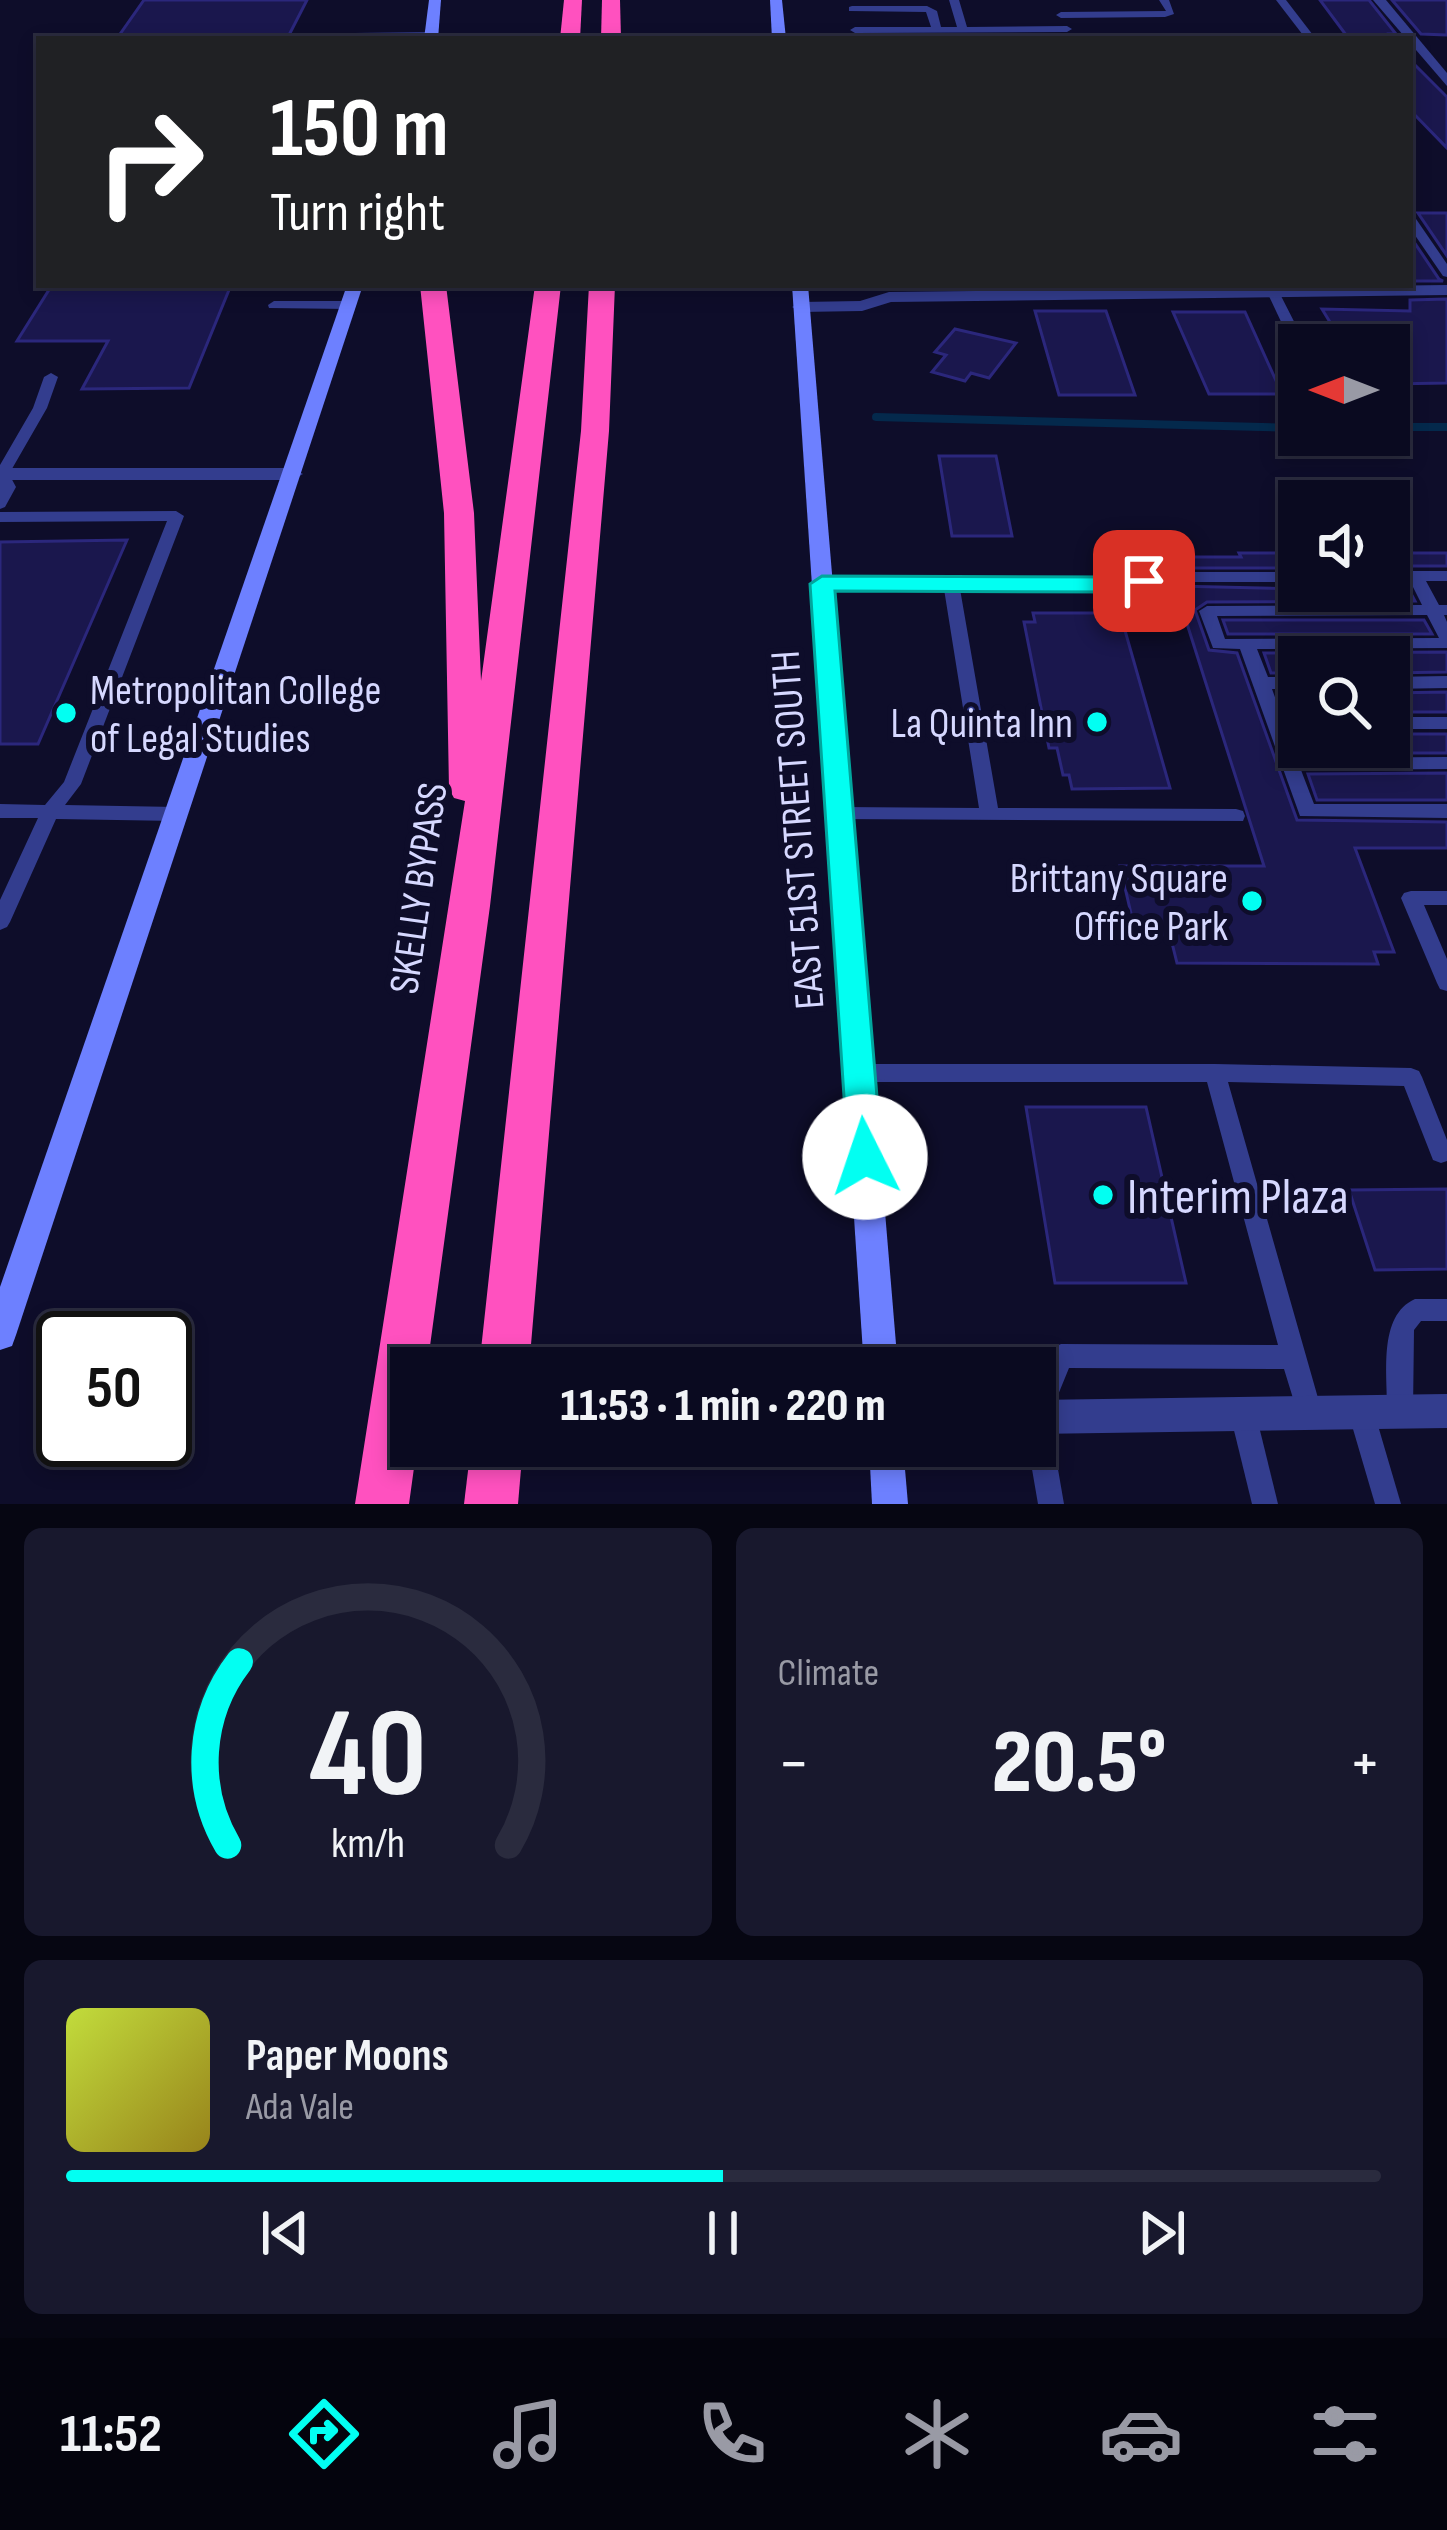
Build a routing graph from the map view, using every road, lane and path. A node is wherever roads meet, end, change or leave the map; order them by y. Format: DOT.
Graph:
graph roads {
  1 [pos="435,0"];
  2 [pos="573,0"];
  3 [pos="611,0"];
  4 [pos="776,0"];
  5 [pos="955,0"];
  6 [pos="1055,0"];
  7 [pos="1164,0"];
  8 [pos="1281,0"];
  9 [pos="1379,0"];
  10 [pos="852,4"];
  11 [pos="1061,15"];
  12 [pos="937,30"];
  13 [pos="963,30"];
  14 [pos="1069,34"];
  15 [pos="856,35"];
  16 [pos="431,36"];
  17 [pos="570,36"];
  18 [pos="611,36"];
  19 [pos="778,36"];
  20 [pos="1308,36"];
  21 [pos="1409,36"];
  22 [pos="1413,41"];
  23 [pos="1447,82"];
  24 [pos="1413,223"];
  25 [pos="1447,273"];
  26 [pos="354,288"];
  27 [pos="433,288"];
  28 [pos="548,288"];
  29 [pos="602,288"];
  30 [pos="1375,288"];
  31 [pos="1052,290"];
  32 [pos="1447,290"];
  33 [pos="1273,292"];
  34 [pos="801,296"];
  35 [pos="274,305"];
  36 [pos="348,305"];
  37 [pos="1289,324"];
  38 [pos="51,377"];
  39 [pos="1,474"];
  40 [pos="293,474"];
  41 [pos="0,505"];
  42 [pos="0,517"];
  43 [pos="1410,576"];
  44 [pos="1416,576"];
  45 [pos="1447,576"];
  46 [pos="1278,577"];
  47 [pos="822,584"];
  48 [pos="951,584"];
  49 [pos="1440,610"];
  50 [pos="1447,640"];
  51 [pos="1246,644"];
  52 [pos="1410,682"];
  53 [pos="1447,682"];
  54 [pos="1261,683"];
  55 [pos="1278,683"];
  56 [pos="1410,723"];
  57 [pos="1447,723"];
  58 [pos="1275,724"];
  59 [pos="1278,724"];
  60 [pos="1278,732"];
  61 [pos="1410,763"];
  62 [pos="1447,763"];
  63 [pos="1291,768"];
  64 [pos="1447,811"];
  65 [pos="0,812"];
  66 [pos="50,812"];
  67 [pos="989,813"];
  68 [pos="177,814"];
  69 [pos="840,814"];
  70 [pos="1236,817"];
  71 [pos="1447,898"];
  72 [pos="470,906"];
  73 [pos="0,922"];
  74 [pos="1447,983"];
  75 [pos="859,1073"];
  76 [pos="1215,1073"];
  77 [pos="1441,1153"];
  78 [pos="10,1274"];
  79 [pos="1447,1310"];
  80 [pos="0,1335"];
  81 [pos="507,1347"];
  82 [pos="879,1347"];
  83 [pos="1293,1357"];
  84 [pos="1056,1368"];
  85 [pos="1400,1411"];
  86 [pos="1309,1412"];
  87 [pos="1360,1412"];
  88 [pos="1447,1412"];
  89 [pos="1243,1414"];
  90 [pos="1056,1417"];
  91 [pos="495,1467"];
  92 [pos="887,1467"];
  93 [pos="1045,1467"];
  94 [pos="382,1504"];
  95 [pos="491,1504"];
  96 [pos="890,1504"];
  97 [pos="1051,1504"];
  98 [pos="1265,1504"];
  99 [pos="1388,1504"];
  1 -- 16 [label="main road"];
  2 -- 17 [label="highway"];
  3 -- 18 [label="highway"];
  4 -- 19 [label="main road"];
  5 -- 13 [label="lane"];
  6 -- 11 [label="lane"];
  7 -- 11 [label="lane"];
  8 -- 20 [label="lane"];
  9 -- 21 [label="street"];
  10 -- 12 [label="lane"];
  10 -- 15 [label="lane"];
  11 -- 14 [label="lane"];
  12 -- 13 [label="lane"];
  12 -- 15 [label="lane"];
  13 -- 14 [label="lane"];
  22 -- 23 [label="street"];
  24 -- 25 [label="lane"];
  26 -- 36 [label="main road"];
  27 -- 72 [label="highway"];
  28 -- 72 [label="highway, SKELLY BYPASS"];
  29 -- 81 [label="highway"];
  30 -- 32 [label="street"];
  30 -- 33 [label="street"];
  31 -- 33 [label="street"];
  31 -- 34 [label="street"];
  33 -- 37 [label="lane"];
  34 -- 47 [label="main road, EAST 51ST STREET SOUTH"];
  35 -- 36 [label="lane"];
  36 -- 40 [label="main road"];
  38 -- 39 [label="lane"];
  39 -- 40 [label="street"];
  39 -- 41 [label="lane"];
  40 -- 68 [label="main road"];
  42 -- 66 [label="lane"];
  43 -- 44 [label="lane"];
  44 -- 45 [label="lane"];
  44 -- 49 [label="lane"];
  46 -- 48 [label="lane"];
  47 -- 48 [label="lane"];
  47 -- 69 [label="main road, EAST 51ST STREET SOUTH"];
  48 -- 67 [label="lane"];
  49 -- 50 [label="lane"];
  49 -- 51 [label="lane"];
  50 -- 51 [label="lane"];
  51 -- 54 [label="lane"];
  52 -- 53 [label="lane"];
  54 -- 55 [label="lane"];
  54 -- 58 [label="lane"];
  56 -- 57 [label="lane"];
  58 -- 59 [label="lane"];
  58 -- 60 [label="lane"];
  61 -- 62 [label="lane"];
  63 -- 64 [label="lane"];
  65 -- 66 [label="lane"];
  66 -- 68 [label="lane"];
  66 -- 73 [label="lane"];
  67 -- 69 [label="lane"];
  67 -- 70 [label="lane"];
  68 -- 78 [label="main road"];
  69 -- 75 [label="main road, EAST 51ST STREET SOUTH"];
  71 -- 74 [label="lane"];
  72 -- 94 [label="highway, SKELLY BYPASS"];
  75 -- 76 [label="lane"];
  75 -- 82 [label="main road, EAST 51ST STREET SOUTH"];
  76 -- 77 [label="lane"];
  76 -- 83 [label="lane"];
  78 -- 80 [label="main road"];
  79 -- 85 [label="lane"];
  83 -- 84 [label="lane"];
  83 -- 86 [label="lane"];
  85 -- 87 [label="street"];
  85 -- 88 [label="street"];
  86 -- 87 [label="street"];
  86 -- 89 [label="street"];
  87 -- 99 [label="lane"];
  89 -- 90 [label="street"];
  89 -- 98 [label="lane"];
  91 -- 95 [label="highway"];
  92 -- 96 [label="main road"];
  93 -- 97 [label="lane"];
}
